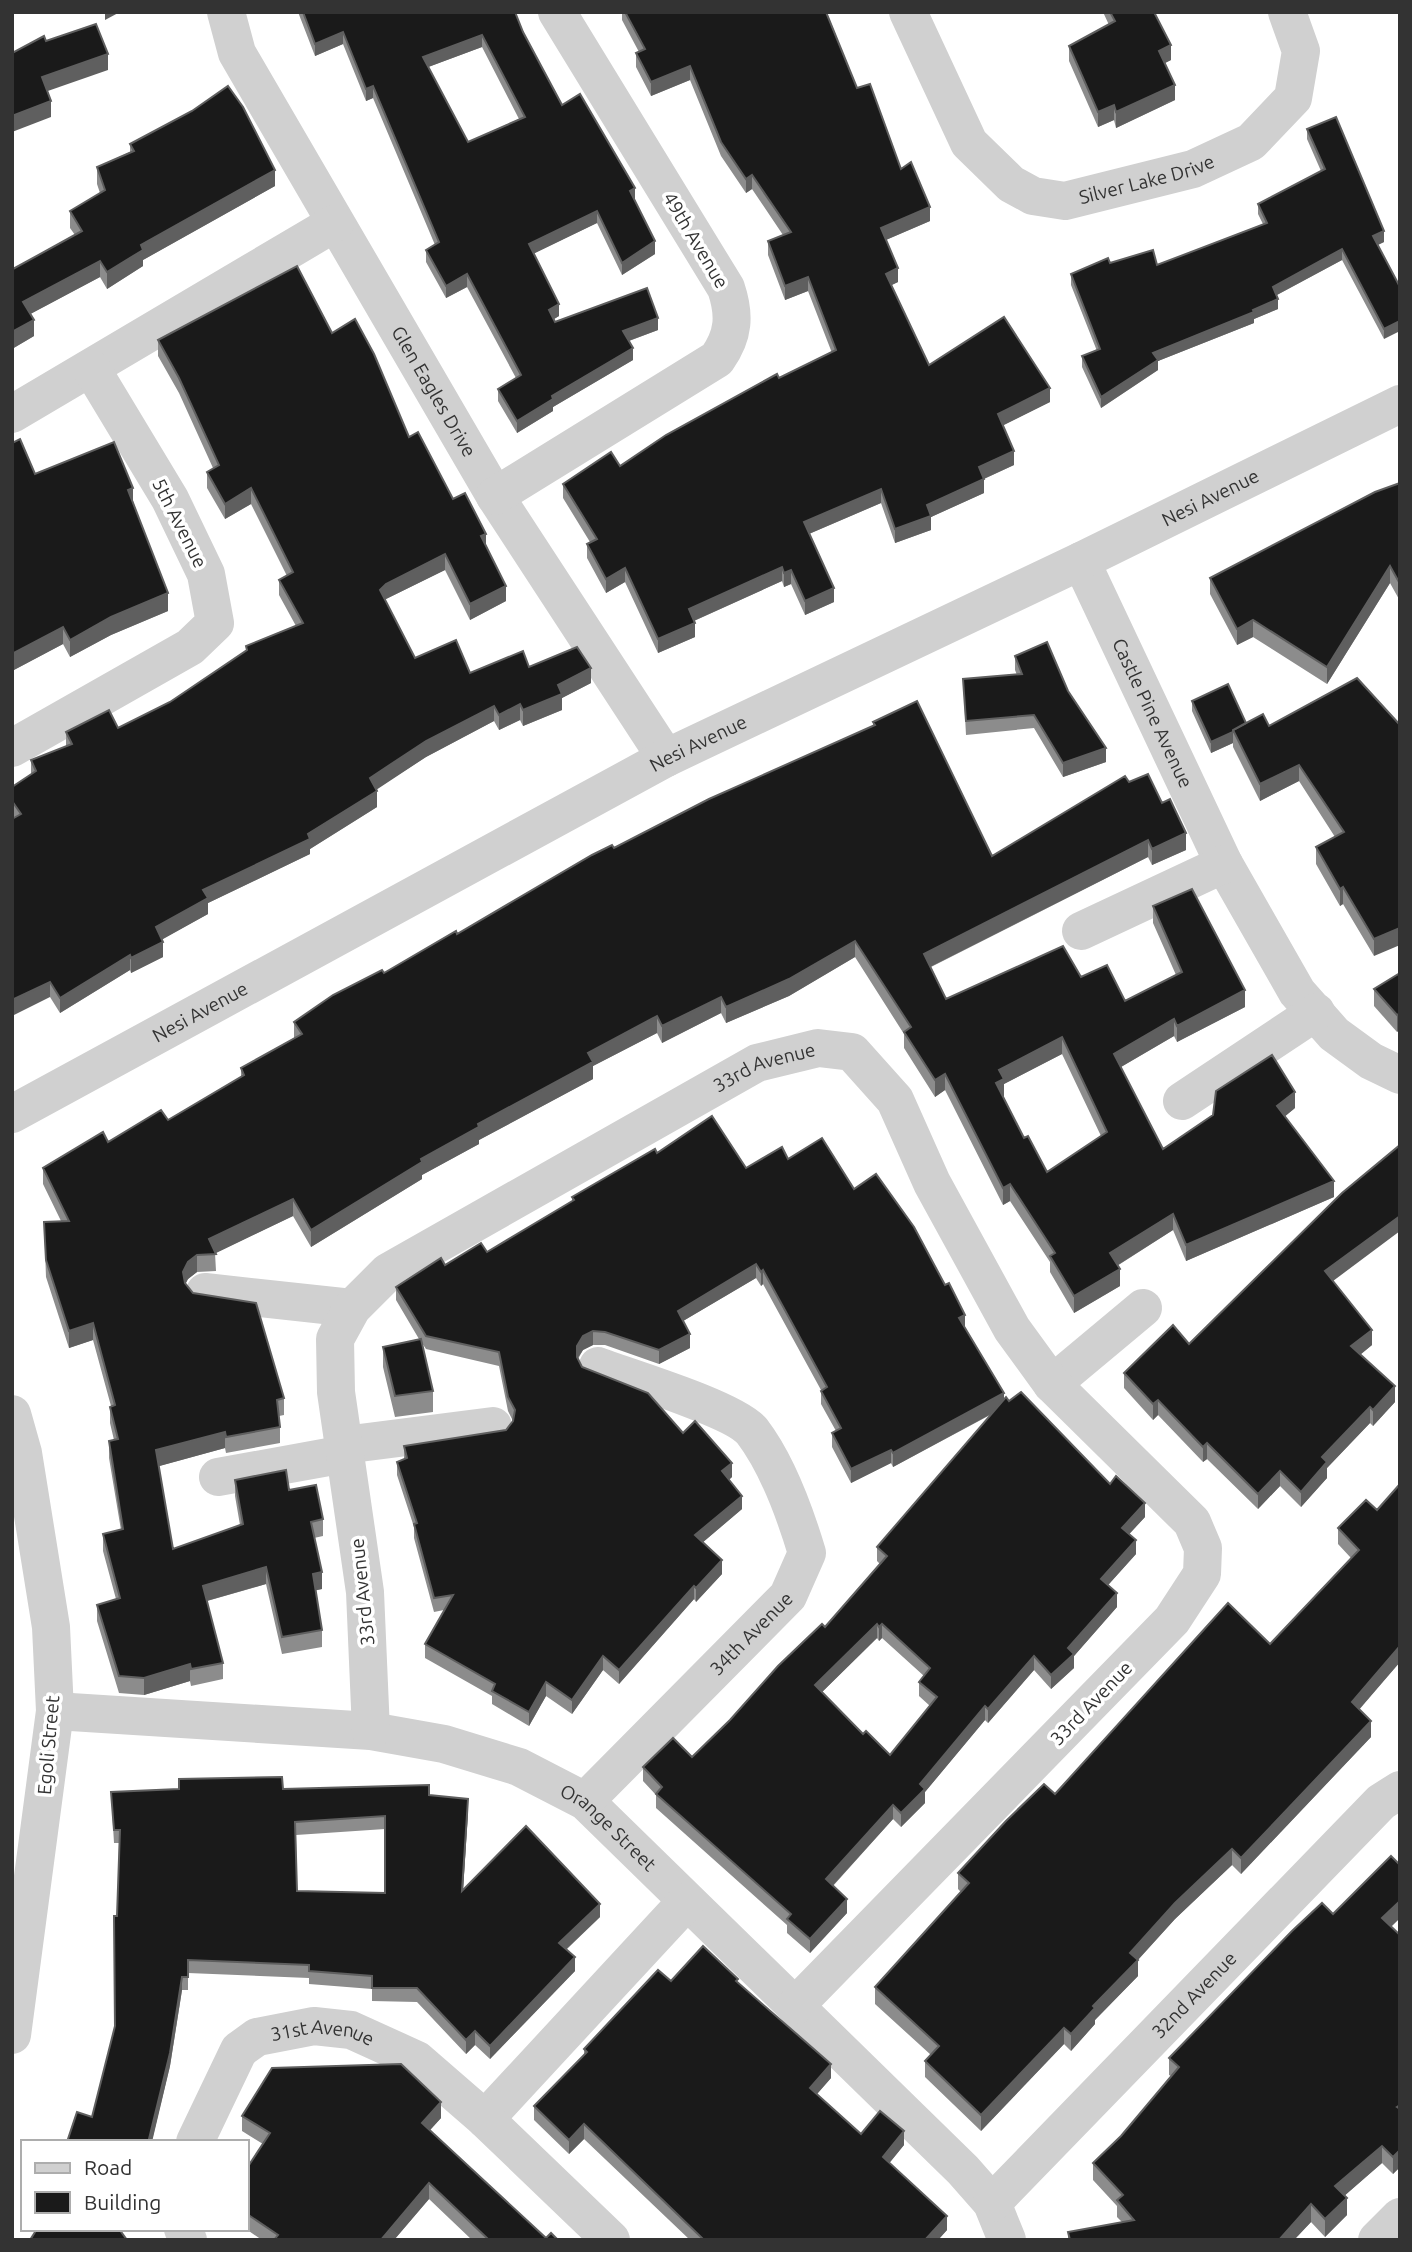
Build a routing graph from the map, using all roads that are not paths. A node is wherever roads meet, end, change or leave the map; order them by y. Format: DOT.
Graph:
graph roads {
  1 [pos="226,12"];
  2 [pos="557,12"];
  3 [pos="908,12"];
  4 [pos="1287,12"];
  5 [pos="335,223"];
  6 [pos="91,368"];
  7 [pos="1400,404"];
  8 [pos="12,414"];
  9 [pos="495,496"];
  10 [pos="1080,561"];
  11 [pos="12,748"];
  12 [pos="666,758"];
  13 [pos="1224,864"];
  14 [pos="1081,931"];
  15 [pos="1316,1013"];
  16 [pos="1400,1075"];
  17 [pos="1181,1101"];
  18 [pos="12,1114"];
  19 [pos="205,1292"];
  20 [pos="352,1308"];
  21 [pos="1143,1308"];
  22 [pos="598,1366"];
  23 [pos="1052,1384"];
  24 [pos="12,1414"];
  25 [pos="493,1426"];
  26 [pos="344,1449"];
  27 [pos="218,1477"];
  28 [pos="55,1712"];
  29 [pos="372,1731"];
  30 [pos="1400,1790"];
  31 [pos="585,1801"];
  32 [pos="686,1902"];
  33 [pos="796,2005"];
  34 [pos="12,2035"];
  35 [pos="485,2119"];
  36 [pos="196,2140"];
  37 [pos="992,2203"];
  38 [pos="1400,2217"];
  39 [pos="611,2240"];
  40 [pos="1007,2240"];
  41 [pos="1377,2240"];
  1 -- 5 [label="street, Glen Eagles Drive"];
  2 -- 9 [label="street, 49th Avenue"];
  3 -- 4 [label="street, Silver Lake Drive"];
  5 -- 6 [label="street"];
  5 -- 9 [label="street, Glen Eagles Drive"];
  6 -- 8 [label="street"];
  6 -- 11 [label="street, 5th Avenue"];
  7 -- 10 [label="street, Nesi Avenue"];
  9 -- 12 [label="street, Glen Eagles Drive"];
  10 -- 12 [label="street, Nesi Avenue"];
  10 -- 13 [label="street, Castle Pine Avenue"];
  12 -- 18 [label="street, Nesi Avenue"];
  13 -- 14 [label="street"];
  13 -- 15 [label="street, Castle Pine Avenue"];
  15 -- 16 [label="street, Castle Pine Avenue"];
  15 -- 17 [label="street"];
  19 -- 20 [label="street"];
  20 -- 23 [label="street, 33rd Avenue"];
  20 -- 26 [label="street, 33rd Avenue"];
  21 -- 23 [label="street"];
  22 -- 31 [label="street, 34th Avenue"];
  23 -- 33 [label="street, 33rd Avenue"];
  24 -- 28 [label="street, Egoli Street"];
  25 -- 26 [label="street"];
  26 -- 27 [label="street"];
  26 -- 29 [label="street, 33rd Avenue"];
  28 -- 29 [label="street, Orange Street"];
  28 -- 34 [label="street, Egoli Street"];
  29 -- 31 [label="street, Orange Street"];
  30 -- 37 [label="street, 32nd Avenue"];
  31 -- 32 [label="street, Orange Street"];
  32 -- 33 [label="street, Orange Street"];
  32 -- 35 [label="street"];
  33 -- 37 [label="street, Orange Street"];
  35 -- 36 [label="street, 31st Avenue"];
  35 -- 39 [label="street, 31st Avenue"];
  37 -- 40 [label="street, Orange Street"];
  38 -- 41 [label="street"];
}
